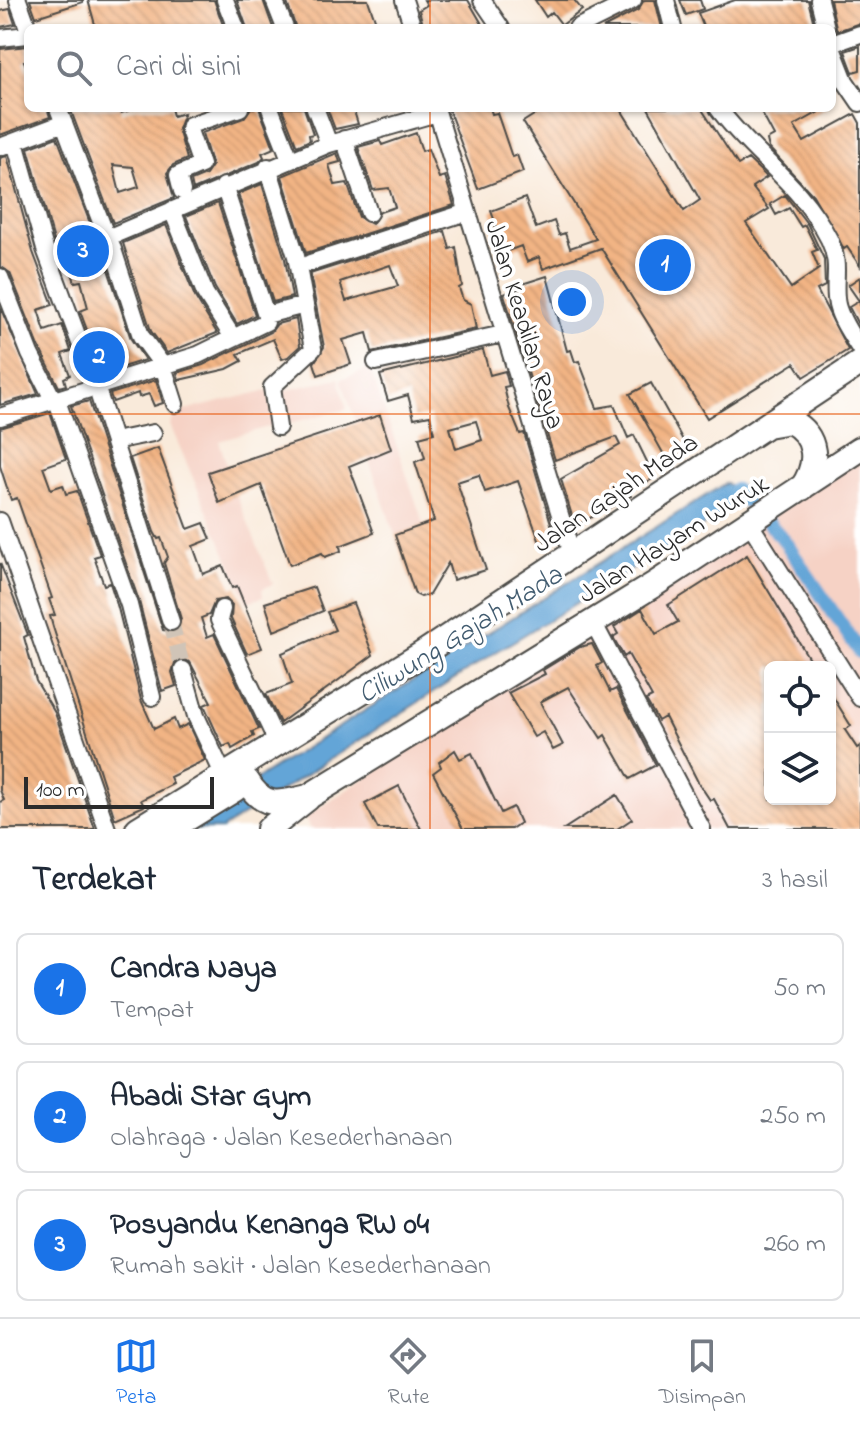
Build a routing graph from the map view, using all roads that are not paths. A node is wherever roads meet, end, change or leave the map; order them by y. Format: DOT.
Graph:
graph roads {
  1 [pos="18,0"];
  2 [pos="225,0"];
  3 [pos="274,0"];
  4 [pos="404,0"];
  5 [pos="482,0"];
  6 [pos="593,0"];
  7 [pos="633,0"];
  8 [pos="666,0"];
  9 [pos="819,0"];
  10 [pos="605,14"];
  11 [pos="27,24"];
  12 [pos="234,24"];
  13 [pos="283,24"];
  14 [pos="412,24"];
  15 [pos="498,24"];
  16 [pos="585,24"];
  17 [pos="672,24"];
  18 [pos="825,24"];
  19 [pos="860,34"];
  20 [pos="24,35"];
  21 [pos="0,38"];
  22 [pos="836,44"];
  23 [pos="836,57"];
  24 [pos="860,103"];
  25 [pos="228,112"];
  26 [pos="272,112"];
  27 [pos="317,112"];
  28 [pos="430,112"];
  29 [pos="437,112"];
  30 [pos="721,112"];
  31 [pos="61,116"];
  32 [pos="336,142"];
  33 [pos="7,144"];
  34 [pos="290,159"];
  35 [pos="268,167"];
  36 [pos="224,186"];
  37 [pos="182,191"];
  38 [pos="172,210"];
  39 [pos="467,212"];
  40 [pos="369,213"];
  41 [pos="108,238"];
  42 [pos="50,257"];
  43 [pos="310,263"];
  44 [pos="0,277"];
  45 [pos="305,305"];
  46 [pos="266,315"];
  47 [pos="503,334"];
  48 [pos="232,336"];
  49 [pos="860,349"];
  50 [pos="376,362"];
  51 [pos="860,363"];
  52 [pos="163,366"];
  53 [pos="96,386"];
  54 [pos="55,398"];
  55 [pos="175,404"];
  56 [pos="0,417"];
  57 [pos="765,426"];
  58 [pos="278,427"];
  59 [pos="153,433"];
  60 [pos="114,441"];
  61 [pos="860,449"];
  62 [pos="802,489"];
  63 [pos="0,521"];
  64 [pos="750,524"];
  65 [pos="572,554"];
  66 [pos="222,609"];
  67 [pos="171,622"];
  68 [pos="593,622"];
  69 [pos="183,670"];
  70 [pos="152,697"];
  71 [pos="860,698"];
  72 [pos="279,746"];
  73 [pos="249,788"];
  74 [pos="308,797"];
  75 [pos="107,829"];
  76 [pos="138,829"];
  77 [pos="170,829"];
  78 [pos="269,829"];
  79 [pos="296,829"];
  80 [pos="702,829"];
  1 -- 11 [label="street"];
  2 -- 12 [label="street"];
  3 -- 13 [label="street"];
  4 -- 14 [label="street"];
  5 -- 15 [label="street"];
  6 -- 10 [label="street"];
  7 -- 10 [label="street"];
  8 -- 17 [label="street"];
  9 -- 18 [label="street"];
  10 -- 16 [label="street"];
  19 -- 22 [label="street"];
  20 -- 21 [label="street"];
  23 -- 24 [label="street"];
  25 -- 37 [label="street"];
  26 -- 34 [label="street"];
  27 -- 32 [label="street"];
  28 -- 32 [label="street"];
  29 -- 39 [label="street, Jalan Keadilan Raya"];
  30 -- 49 [label="street"];
  31 -- 33 [label="street"];
  31 -- 41 [label="street"];
  32 -- 34 [label="street"];
  32 -- 40 [label="street"];
  33 -- 42 [label="street"];
  34 -- 35 [label="street"];
  35 -- 36 [label="street"];
  35 -- 45 [label="street"];
  36 -- 38 [label="street"];
  36 -- 46 [label="street"];
  38 -- 41 [label="street"];
  38 -- 48 [label="street"];
  39 -- 43 [label="street"];
  39 -- 47 [label="street, Jalan Keadilan Raya"];
  41 -- 42 [label="street"];
  41 -- 52 [label="street"];
  42 -- 53 [label="street"];
  44 -- 54 [label="street"];
  45 -- 46 [label="street"];
  45 -- 58 [label="street"];
  46 -- 48 [label="street"];
  47 -- 50 [label="street"];
  47 -- 65 [label="street, Jalan Keadilan Raya"];
  48 -- 52 [label="street"];
  51 -- 57 [label="main road, Jalan Gajah Mada"];
  52 -- 53 [label="street"];
  52 -- 55 [label="street"];
  53 -- 54 [label="street"];
  53 -- 60 [label="street"];
  54 -- 56 [label="street"];
  54 -- 70 [label="street"];
  57 -- 62 [label="main road"];
  57 -- 65 [label="main road, Jalan Gajah Mada"];
  59 -- 60 [label="street"];
  60 -- 67 [label="street"];
  61 -- 62 [label="main road, Jalan Hayam Wuruk"];
  62 -- 64 [label="main road, Jalan Hayam Wuruk"];
  63 -- 75 [label="street"];
  64 -- 68 [label="main road, Jalan Hayam Wuruk"];
  64 -- 71 [label="street"];
  65 -- 72 [label="main road, Jalan Gajah Mada"];
  66 -- 72 [label="street"];
  68 -- 74 [label="main road, Jalan Hayam Wuruk"];
  68 -- 80 [label="street"];
  69 -- 73 [label="street"];
  72 -- 73 [label="main road, Jalan Gajah Mada"];
  73 -- 74 [label="main road, Jalan Hayam Wuruk"];
  73 -- 76 [label="main road, Jalan Gajah Mada"];
  73 -- 77 [label="main road, Jalan Gajah Mada"];
  74 -- 78 [label="main road, Jalan Hayam Wuruk"];
  74 -- 79 [label="main road"];
}
